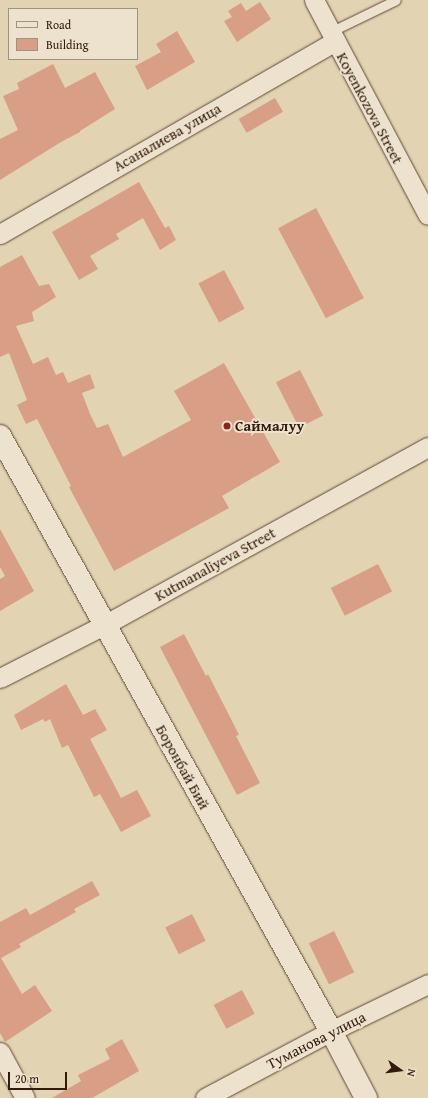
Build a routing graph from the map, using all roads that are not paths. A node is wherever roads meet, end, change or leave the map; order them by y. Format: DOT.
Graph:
graph roads {
  1 [pos="314,0"];
  2 [pos="396,0"];
  3 [pos="332,37"];
  4 [pos="428,215"];
  5 [pos="0,234"];
  6 [pos="0,436"];
  7 [pos="428,447"];
  8 [pos="104,625"];
  9 [pos="0,678"];
  10 [pos="428,984"];
  11 [pos="331,1031"];
  12 [pos="0,1052"];
  13 [pos="25,1098"];
  14 [pos="205,1098"];
  15 [pos="366,1098"];
  1 -- 3 [label="street, Koyenkozova Street"];
  2 -- 3 [label="lane"];
  3 -- 4 [label="street, Koyenkozova Street"];
  3 -- 5 [label="street, Асаналиева улица"];
  6 -- 8 [label="street, Боронбай Бий"];
  7 -- 8 [label="street, Kutmanaliyeva Street"];
  8 -- 9 [label="street, Kutmanaliyeva Street"];
  8 -- 11 [label="street, Боронбай Бий"];
  10 -- 11 [label="street, Туманова улица"];
  11 -- 14 [label="street, Туманова улица"];
  11 -- 15 [label="street, Боронбай Бий"];
  12 -- 13 [label="street"];
}
